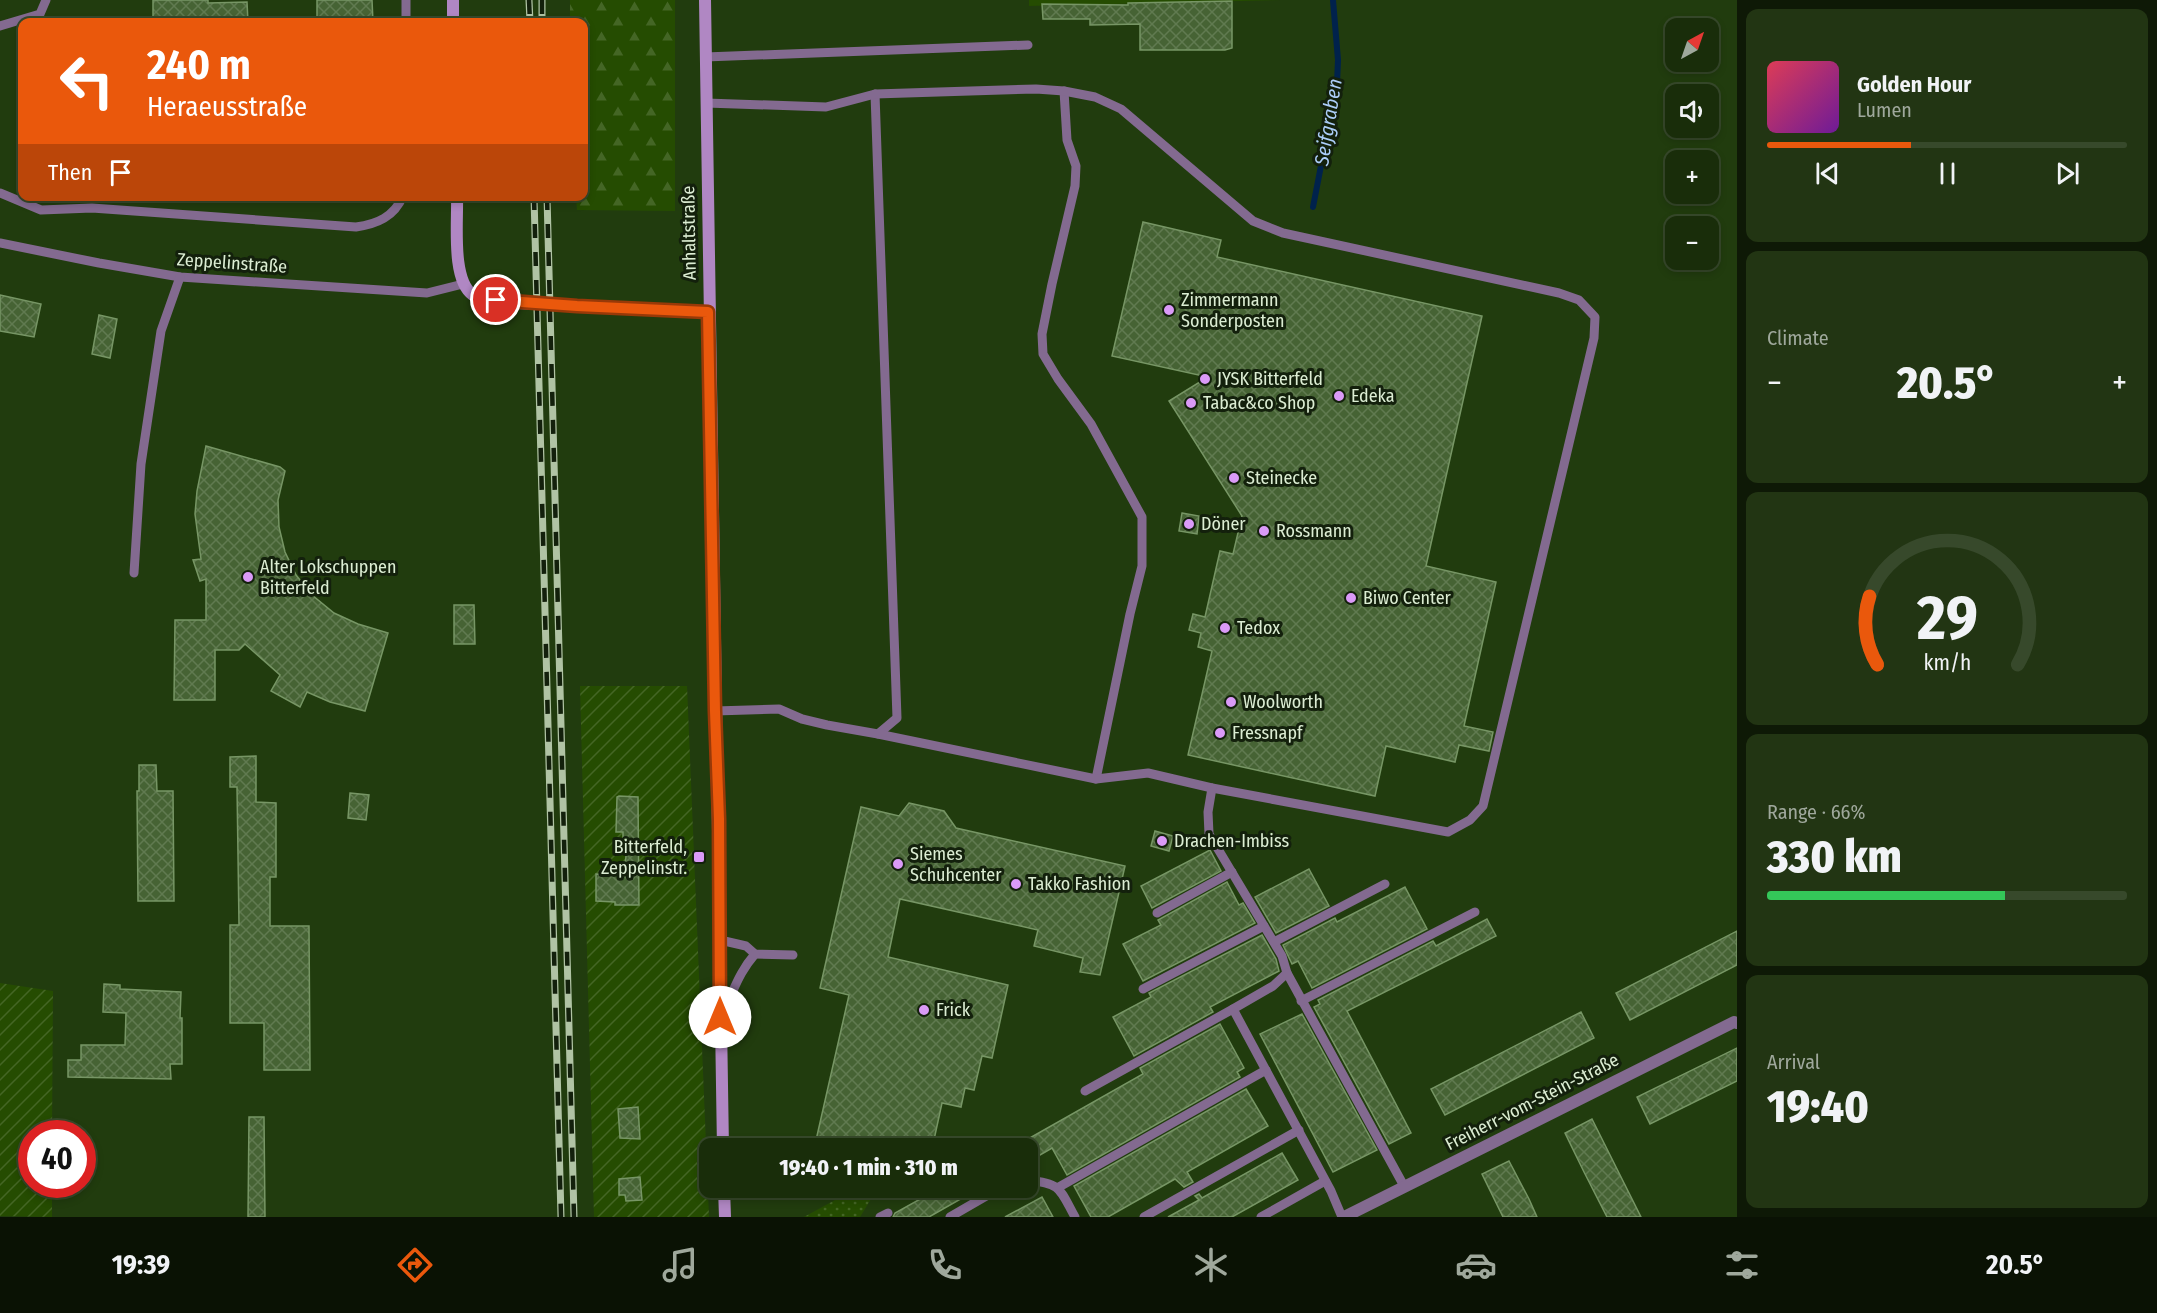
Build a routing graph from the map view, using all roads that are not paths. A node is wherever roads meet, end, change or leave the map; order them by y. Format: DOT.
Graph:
graph roads {
  1 [pos="46,0"];
  2 [pos="406,0"];
  3 [pos="453,0"];
  4 [pos="705,0"];
  5 [pos="27,18"];
  6 [pos="406,18"];
  7 [pos="453,18"];
  8 [pos="18,21"];
  9 [pos="0,26"];
  10 [pos="1028,45"];
  11 [pos="705,57"];
  12 [pos="1064,91"];
  13 [pos="875,94"];
  14 [pos="706,103"];
  15 [pos="0,193"];
  16 [pos="18,201"];
  17 [pos="19,201"];
  18 [pos="400,201"];
  19 [pos="458,201"];
  20 [pos="0,243"];
  21 [pos="180,277"];
  22 [pos="463,284"];
  23 [pos="708,312"];
  24 [pos="134,573"];
  25 [pos="715,711"];
  26 [pos="878,734"];
  27 [pos="1096,780"];
  28 [pos="1212,788"];
  29 [pos="1232,872"];
  30 [pos="1385,885"];
  31 [pos="1475,912"];
  32 [pos="1157,913"];
  33 [pos="1264,926"];
  34 [pos="720,940"];
  35 [pos="1274,942"];
  36 [pos="755,954"];
  37 [pos="793,955"];
  38 [pos="1287,973"];
  39 [pos="1143,989"];
  40 [pos="1301,1001"];
  41 [pos="1233,1009"];
  42 [pos="720,1017"];
  43 [pos="1737,1023"];
  44 [pos="1266,1070"];
  45 [pos="1084,1091"];
  46 [pos="1299,1130"];
  47 [pos="723,1138"];
  48 [pos="1038,1181"];
  49 [pos="1325,1181"];
  50 [pos="1404,1186"];
  51 [pos="1059,1187"];
  52 [pos="724,1198"];
  53 [pos="983,1198"];
  54 [pos="725,1217"];
  55 [pos="950,1217"];
  56 [pos="1075,1217"];
  57 [pos="1144,1217"];
  58 [pos="1261,1217"];
  59 [pos="1343,1217"];
  1 -- 5 [label="lane"];
  2 -- 6 [label="lane"];
  3 -- 7 [label="street"];
  4 -- 11 [label="street, Anhaltstraße"];
  8 -- 9 [label="lane"];
  10 -- 11 [label="lane"];
  11 -- 14 [label="street, Anhaltstraße"];
  12 -- 13 [label="lane"];
  12 -- 27 [label="lane"];
  12 -- 28 [label="lane"];
  13 -- 14 [label="lane"];
  13 -- 26 [label="lane"];
  14 -- 23 [label="street, Anhaltstraße"];
  15 -- 16 [label="lane"];
  17 -- 18 [label="lane"];
  19 -- 22 [label="street"];
  20 -- 21 [label="lane, Zeppelinstraße"];
  21 -- 22 [label="lane, Zeppelinstraße"];
  21 -- 24 [label="lane"];
  22 -- 23 [label="street"];
  23 -- 25 [label="street, Anhaltstraße"];
  25 -- 26 [label="lane"];
  25 -- 34 [label="street, Anhaltstraße"];
  26 -- 27 [label="lane"];
  27 -- 28 [label="lane"];
  28 -- 29 [label="lane"];
  29 -- 32 [label="lane"];
  29 -- 33 [label="lane"];
  30 -- 35 [label="lane"];
  31 -- 40 [label="lane"];
  33 -- 35 [label="lane"];
  33 -- 39 [label="lane"];
  34 -- 36 [label="lane"];
  34 -- 42 [label="street, Anhaltstraße"];
  35 -- 38 [label="lane"];
  36 -- 37 [label="lane"];
  36 -- 42 [label="lane"];
  38 -- 40 [label="lane"];
  38 -- 41 [label="lane"];
  40 -- 50 [label="lane"];
  41 -- 44 [label="lane"];
  41 -- 45 [label="lane"];
  42 -- 47 [label="street, Anhaltstraße"];
  43 -- 50 [label="street, Freiherr-vom-Stein-Straße"];
  44 -- 46 [label="lane"];
  44 -- 51 [label="lane"];
  46 -- 49 [label="lane"];
  46 -- 57 [label="lane"];
  48 -- 51 [label="lane"];
  49 -- 58 [label="lane"];
  49 -- 59 [label="lane"];
  50 -- 59 [label="street, Freiherr-vom-Stein-Straße"];
  51 -- 56 [label="lane"];
  52 -- 54 [label="street"];
  53 -- 55 [label="lane"];
}
